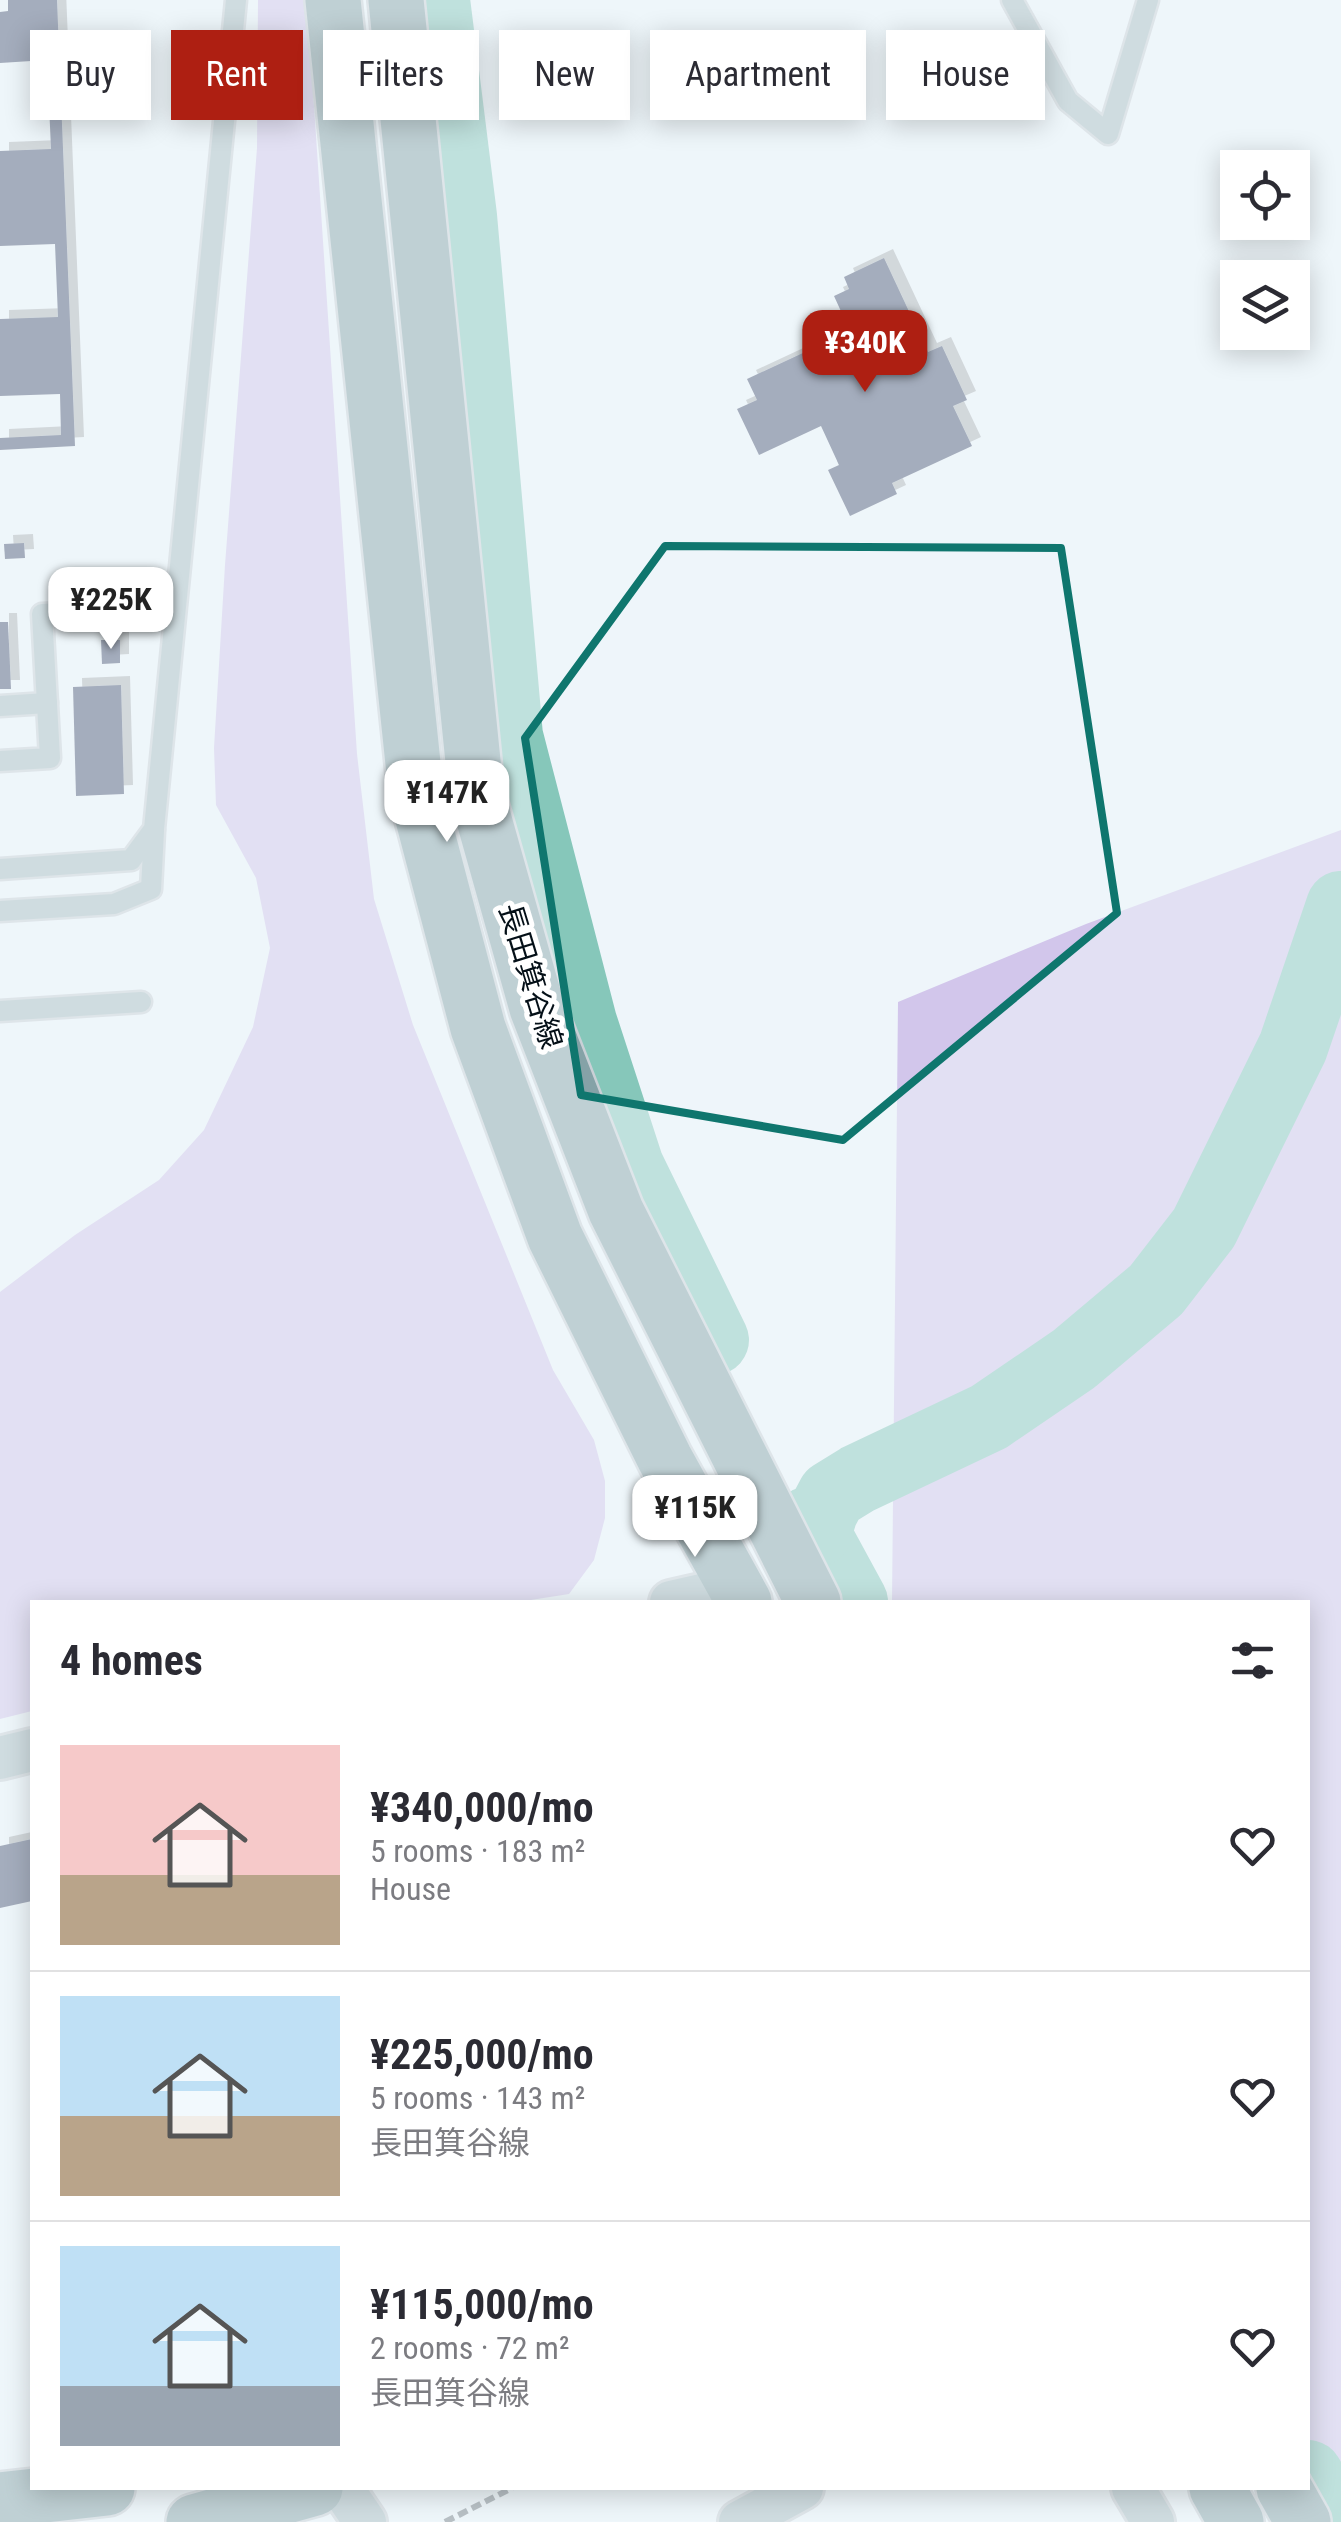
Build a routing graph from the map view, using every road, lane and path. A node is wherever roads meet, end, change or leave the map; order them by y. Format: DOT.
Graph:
graph roads {
  1 [pos="236,0"];
  2 [pos="334,0"];
  3 [pos="396,0"];
  4 [pos="1012,0"];
  5 [pos="1148,0"];
  6 [pos="64,589"];
  7 [pos="46,703"];
  8 [pos="0,706"];
  9 [pos="0,761"];
  10 [pos="154,829"];
  11 [pos="0,869"];
  12 [pos="0,911"];
  13 [pos="140,1002"];
  14 [pos="0,1011"];
  15 [pos="741,1595"];
  16 [pos="690,1600"];
  17 [pos="812,1600"];
  18 [pos="30,1750"];
  19 [pos="0,1758"];
  20 [pos="88,2490"];
  21 [pos="308,2490"];
  22 [pos="343,2490"];
  23 [pos="508,2490"];
  24 [pos="798,2490"];
  25 [pos="1134,2490"];
  26 [pos="1218,2490"];
  27 [pos="1285,2490"];
  28 [pos="0,2500"];
  29 [pos="194,2522"];
  30 [pos="365,2522"];
  31 [pos="446,2522"];
  32 [pos="740,2522"];
  33 [pos="1152,2522"];
  34 [pos="1236,2522"];
  35 [pos="1303,2522"];
  1 -- 10 [label="lane"];
  2 -- 15 [label="street, 長田箕谷線"];
  3 -- 17 [label="street, 長田箕谷線"];
  4 -- 5 [label="lane"];
  6 -- 7 [label="lane"];
  7 -- 8 [label="lane"];
  7 -- 9 [label="lane"];
  10 -- 11 [label="lane"];
  10 -- 12 [label="lane"];
  13 -- 14 [label="lane"];
  15 -- 16 [label="street"];
  18 -- 19 [label="street"];
  20 -- 28 [label="street"];
  21 -- 29 [label="street"];
  22 -- 30 [label="street"];
  23 -- 31 [label="path"];
  24 -- 32 [label="street"];
  25 -- 33 [label="street"];
  26 -- 34 [label="street"];
  27 -- 35 [label="street"];
}
